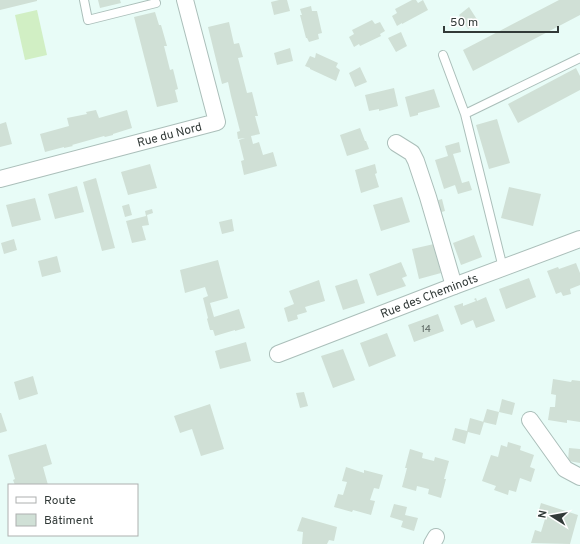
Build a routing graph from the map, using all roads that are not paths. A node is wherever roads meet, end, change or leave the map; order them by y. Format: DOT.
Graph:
graph roads {
  1 [pos="84,0"];
  2 [pos="185,0"];
  3 [pos="156,3"];
  4 [pos="443,55"];
  5 [pos="580,58"];
  6 [pos="465,114"];
  7 [pos="396,143"];
  8 [pos="0,179"];
  9 [pos="580,239"];
  10 [pos="503,268"];
  11 [pos="454,286"];
  12 [pos="278,354"];
  13 [pos="530,420"];
  14 [pos="580,477"];
  1 -- 3 [label="lane"];
  2 -- 8 [label="street, Rue du Nord"];
  4 -- 6 [label="lane"];
  5 -- 6 [label="lane"];
  6 -- 10 [label="lane"];
  7 -- 11 [label="street"];
  9 -- 10 [label="street, Rue des Cheminots"];
  10 -- 11 [label="street, Rue des Cheminots"];
  11 -- 12 [label="street, Rue des Cheminots"];
  13 -- 14 [label="street"];
}
